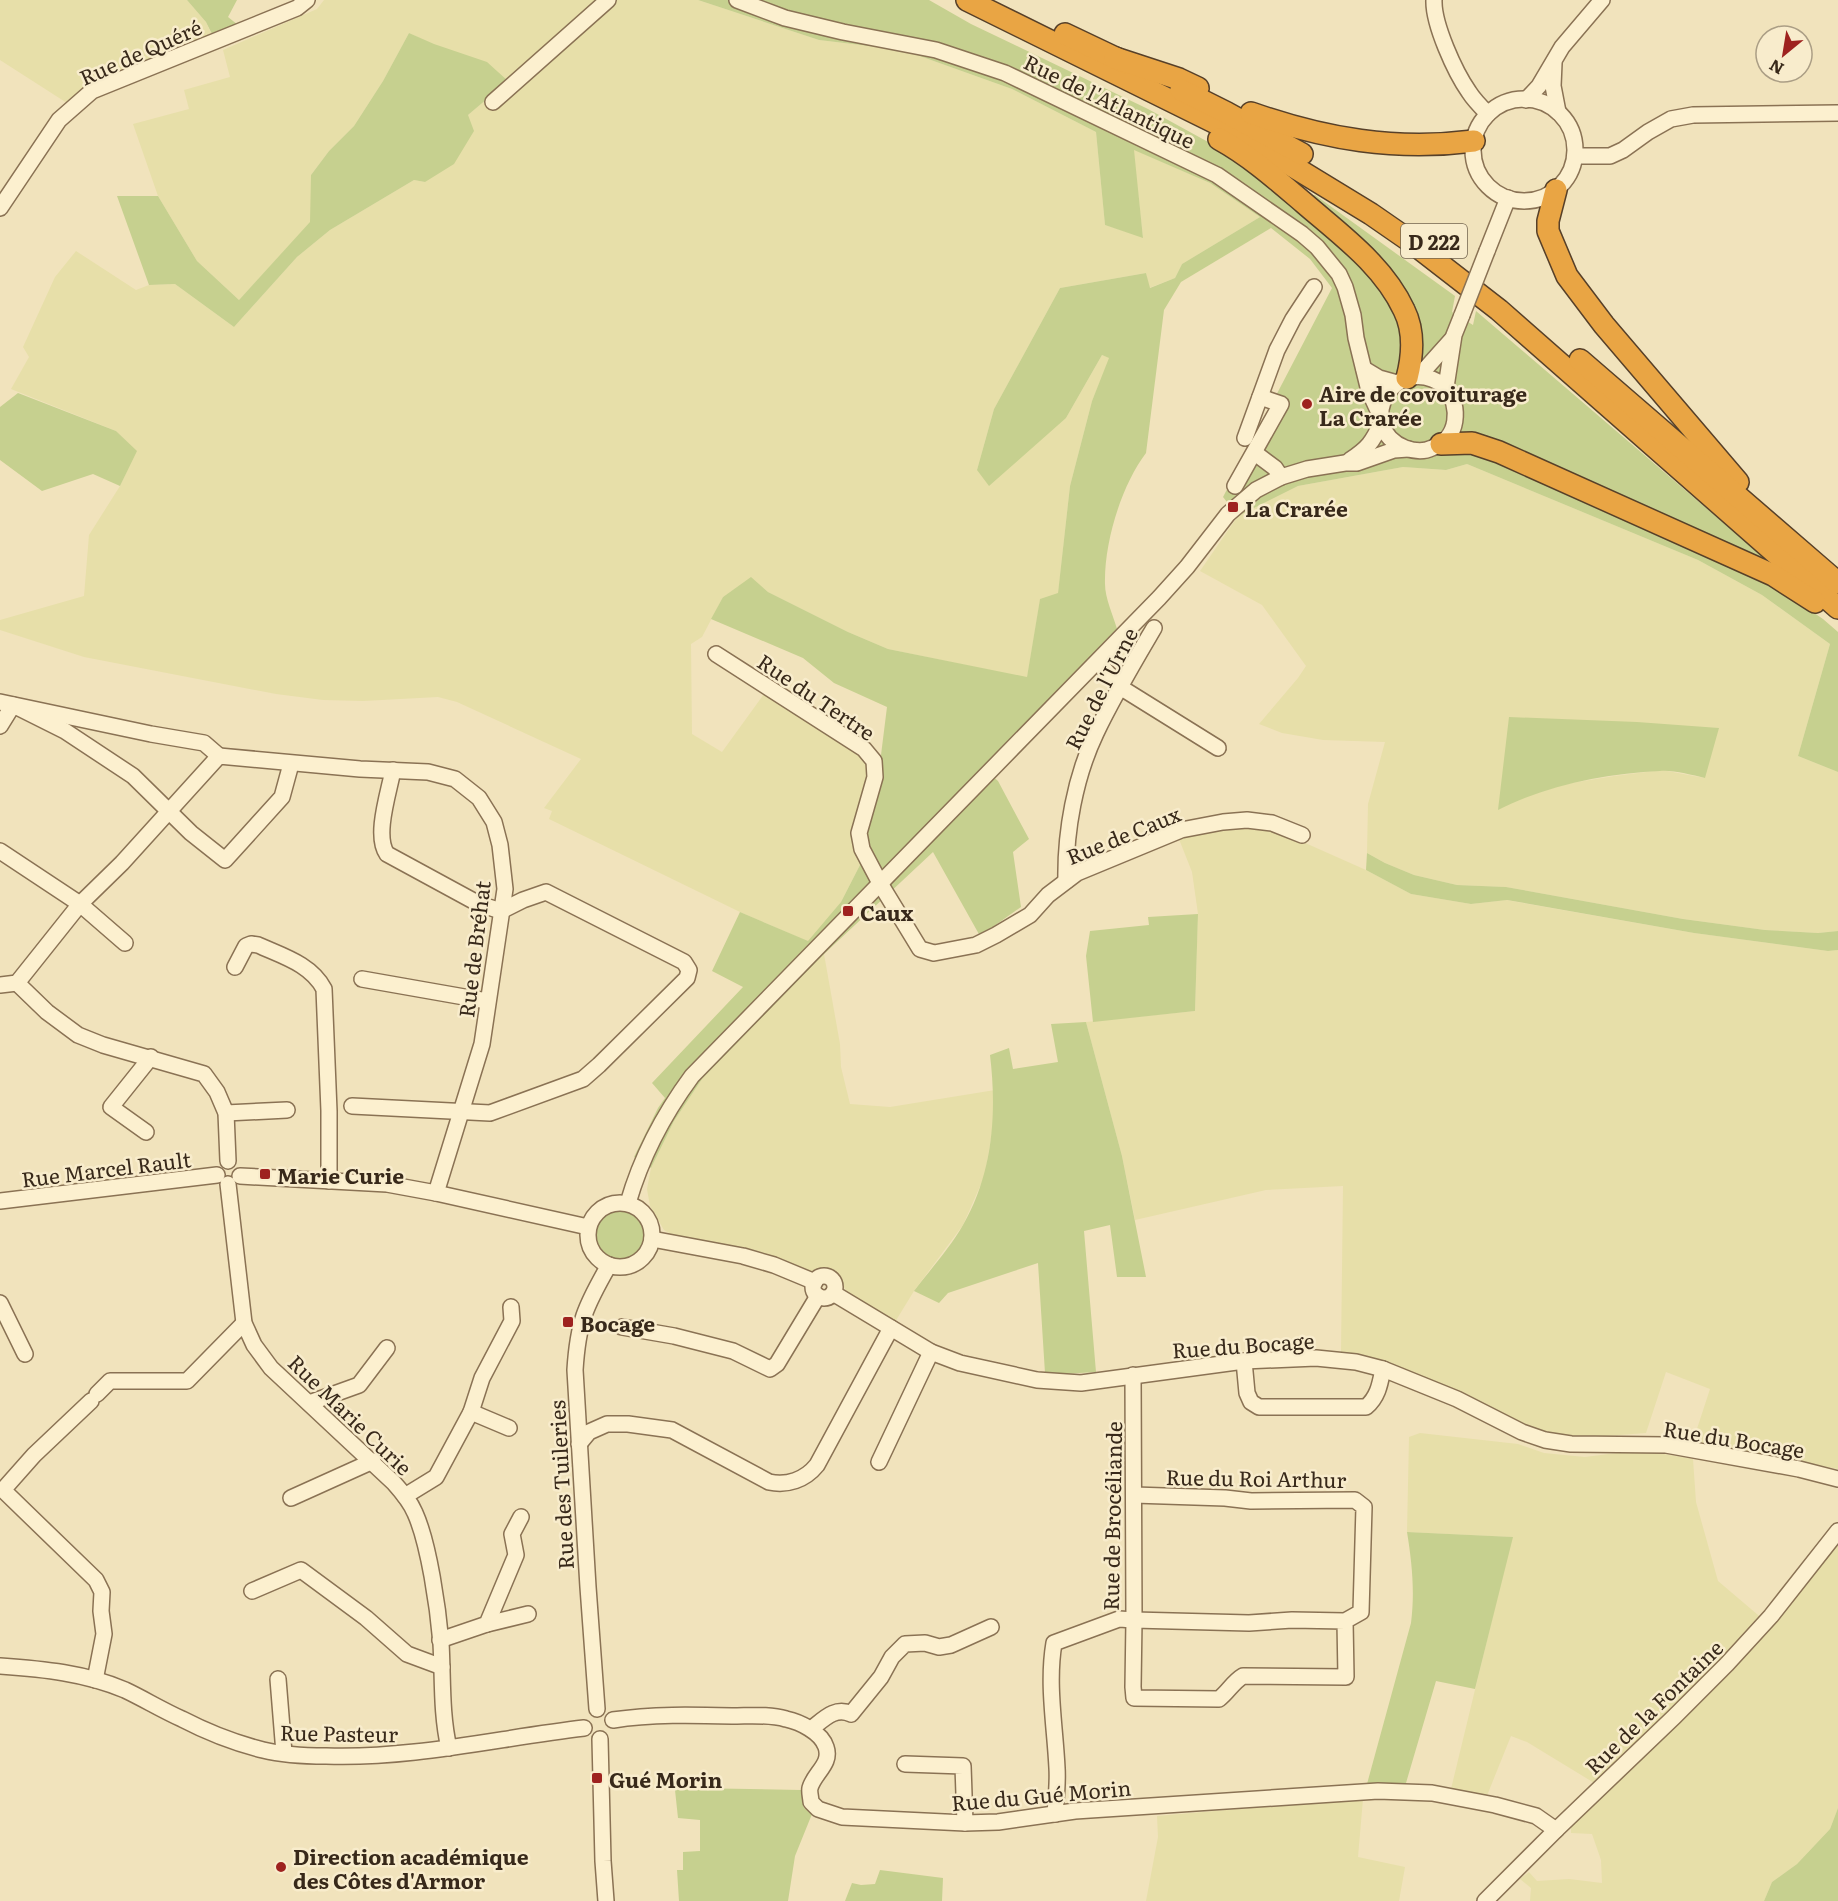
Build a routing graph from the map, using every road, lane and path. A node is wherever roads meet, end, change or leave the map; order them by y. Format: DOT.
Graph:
graph roads {
  1 [pos="307,0"];
  2 [pos="608,0"];
  3 [pos="737,0"];
  4 [pos="967,0"];
  5 [pos="998,0"];
  6 [pos="1434,0"];
  7 [pos="1602,0"];
  8 [pos="1114,57"];
  9 [pos="1085,60"];
  10 [pos="1554,60"];
  11 [pos="1526,100"];
  12 [pos="493,102"];
  13 [pos="1558,112"];
  14 [pos="1838,113"];
  15 [pos="1488,114"];
  16 [pos="1474,141"];
  17 [pos="1575,156"];
  18 [pos="1556,190"];
  19 [pos="1508,198"];
  20 [pos="0,208"];
  21 [pos="1314,287"];
  22 [pos="1454,335"];
  23 [pos="1364,369"];
  24 [pos="1407,379"];
  25 [pos="1446,387"];
  26 [pos="1260,397"];
  27 [pos="1381,420"];
  28 [pos="1245,438"];
  29 [pos="1441,444"];
  30 [pos="1408,449"];
  31 [pos="1255,453"];
  32 [pos="1345,463"];
  33 [pos="1281,477"];
  34 [pos="1236,486"];
  35 [pos="1815,563"];
  36 [pos="1838,583"];
  37 [pos="1838,608"];
  38 [pos="1838,619"];
  39 [pos="1154,628"];
  40 [pos="716,654"];
  41 [pos="1098,662"];
  42 [pos="1120,687"];
  43 [pos="7,704"];
  44 [pos="0,726"];
  45 [pos="1218,748"];
  46 [pos="219,756"];
  47 [pos="291,764"];
  48 [pos="393,770"];
  49 [pos="169,810"];
  50 [pos="1302,834"];
  51 [pos="0,851"];
  52 [pos="1065,881"];
  53 [pos="881,885"];
  54 [pos="80,904"];
  55 [pos="501,911"];
  56 [pos="125,943"];
  57 [pos="235,967"];
  58 [pos="362,979"];
  59 [pos="17,984"];
  60 [pos="0,985"];
  61 [pos="487,1000"];
  62 [pos="151,1057"];
  63 [pos="352,1106"];
  64 [pos="287,1110"];
  65 [pos="460,1111"];
  66 [pos="226,1113"];
  67 [pos="146,1132"];
  68 [pos="228,1178"];
  69 [pos="329,1181"];
  70 [pos="436,1193"];
  71 [pos="0,1201"];
  72 [pos="628,1203"];
  73 [pos="588,1227"];
  74 [pos="652,1239"];
  75 [pos="609,1265"];
  76 [pos="822,1290"];
  77 [pos="0,1303"];
  78 [pos="512,1307"];
  79 [pos="244,1323"];
  80 [pos="622,1327"];
  81 [pos="891,1328"];
  82 [pos="387,1348"];
  83 [pos="931,1352"];
  84 [pos="25,1354"];
  85 [pos="1244,1361"];
  86 [pos="1383,1369"];
  87 [pos="1133,1375"];
  88 [pos="309,1403"];
  89 [pos="578,1409"];
  90 [pos="471,1412"];
  91 [pos="607,1424"];
  92 [pos="509,1428"];
  93 [pos="579,1444"];
  94 [pos="373,1461"];
  95 [pos="879,1462"];
  96 [pos="1838,1479"];
  97 [pos="1,1490"];
  98 [pos="1134,1495"];
  99 [pos="405,1496"];
  100 [pos="291,1498"];
  101 [pos="521,1518"];
  102 [pos="1838,1531"];
  103 [pos="252,1591"];
  104 [pos="528,1614"];
  105 [pos="1134,1620"];
  106 [pos="1345,1621"];
  107 [pos="487,1624"];
  108 [pos="991,1627"];
  109 [pos="440,1640"];
  110 [pos="0,1666"];
  111 [pos="442,1667"];
  112 [pos="279,1679"];
  113 [pos="95,1680"];
  114 [pos="597,1709"];
  115 [pos="613,1720"];
  116 [pos="584,1728"];
  117 [pos="811,1729"];
  118 [pos="600,1739"];
  119 [pos="448,1748"];
  120 [pos="284,1753"];
  121 [pos="905,1764"];
  122 [pos="1056,1814"];
  123 [pos="965,1823"];
  124 [pos="1556,1830"];
  125 [pos="606,1901"];
  126 [pos="1485,1901"];
  1 -- 20 [label="street, Rue de Quéré"];
  2 -- 12 [label="street"];
  3 -- 23 [label="street, Rue de l'Atlantique"];
  4 -- 9 [label="highway, D 222"];
  5 -- 8 [label="highway, D 222"];
  6 -- 15 [label="street"];
  7 -- 10 [label="street"];
  8 -- 16 [label="highway"];
  8 -- 35 [label="highway, D 222"];
  9 -- 24 [label="highway"];
  9 -- 37 [label="highway, D 222"];
  10 -- 11 [label="street"];
  10 -- 13 [label="street"];
  11 -- 13 [label="street"];
  11 -- 15 [label="street"];
  13 -- 17 [label="street"];
  14 -- 17 [label="street"];
  15 -- 16 [label="street"];
  16 -- 19 [label="street"];
  17 -- 18 [label="street"];
  18 -- 19 [label="street"];
  18 -- 35 [label="highway"];
  19 -- 22 [label="street, bridge"];
  21 -- 26 [label="street"];
  22 -- 24 [label="street"];
  22 -- 25 [label="street"];
  23 -- 24 [label="street"];
  23 -- 27 [label="street, Rue de l'Atlantique"];
  24 -- 25 [label="street"];
  24 -- 27 [label="street"];
  25 -- 29 [label="street"];
  26 -- 28 [label="street"];
  26 -- 31 [label="street"];
  27 -- 30 [label="street"];
  27 -- 32 [label="street"];
  29 -- 30 [label="street"];
  29 -- 38 [label="highway"];
  30 -- 32 [label="street"];
  31 -- 33 [label="street"];
  31 -- 34 [label="street"];
  32 -- 33 [label="street"];
  33 -- 41 [label="street"];
  35 -- 36 [label="highway, D 222"];
  39 -- 42 [label="street, Rue de l'Urne"];
  40 -- 53 [label="street, Rue du Tertre"];
  41 -- 42 [label="street"];
  41 -- 53 [label="street"];
  42 -- 45 [label="street"];
  42 -- 52 [label="street, Rue de l'Urne"];
  43 -- 44 [label="street"];
  43 -- 46 [label="street"];
  43 -- 49 [label="street"];
  46 -- 47 [label="street, Rue de Bréhat"];
  46 -- 49 [label="street"];
  47 -- 48 [label="street, Rue de Bréhat"];
  47 -- 49 [label="street"];
  48 -- 55 [label="street, Rue de Bréhat"];
  48 -- 55 [label="street"];
  49 -- 54 [label="street"];
  50 -- 52 [label="street, Rue de Caux"];
  51 -- 54 [label="street"];
  52 -- 53 [label="street"];
  53 -- 72 [label="street"];
  54 -- 56 [label="street"];
  54 -- 59 [label="street"];
  55 -- 61 [label="street, Rue de Bréhat"];
  55 -- 65 [label="street"];
  57 -- 69 [label="street"];
  58 -- 61 [label="street"];
  59 -- 60 [label="street"];
  59 -- 62 [label="street"];
  61 -- 65 [label="street, Rue de Bréhat"];
  62 -- 66 [label="street"];
  62 -- 67 [label="street"];
  63 -- 65 [label="street"];
  64 -- 66 [label="street"];
  65 -- 70 [label="street, Rue de Bréhat"];
  66 -- 68 [label="street"];
  68 -- 69 [label="street, Rue Marcel Rault"];
  68 -- 71 [label="street, Rue Marcel Rault"];
  68 -- 79 [label="street, Rue Marie Curie"];
  69 -- 70 [label="street, Rue Marcel Rault"];
  70 -- 73 [label="street, Rue Marcel Rault"];
  72 -- 73 [label="street"];
  72 -- 74 [label="street"];
  73 -- 75 [label="street"];
  74 -- 75 [label="street"];
  74 -- 76 [label="street, Rue du Bocage"];
  75 -- 89 [label="street, Rue des Tuileries"];
  76 -- 80 [label="street"];
  76 -- 81 [label="street, Rue du Bocage"];
  77 -- 84 [label="street"];
  78 -- 90 [label="street"];
  79 -- 88 [label="street, Rue Marie Curie"];
  79 -- 97 [label="street"];
  81 -- 83 [label="street, Rue du Bocage"];
  81 -- 91 [label="street"];
  82 -- 88 [label="street"];
  83 -- 87 [label="street, Rue du Bocage"];
  83 -- 95 [label="street"];
  85 -- 86 [label="street, Rue du Bocage"];
  85 -- 86 [label="street"];
  85 -- 87 [label="street, Rue du Bocage"];
  86 -- 96 [label="street, Rue du Bocage"];
  87 -- 98 [label="street, Rue de Brocéliande"];
  88 -- 94 [label="street, Rue Marie Curie"];
  89 -- 91 [label="street"];
  89 -- 93 [label="street, Rue des Tuileries"];
  90 -- 92 [label="street"];
  90 -- 99 [label="street"];
  91 -- 93 [label="street"];
  93 -- 114 [label="street, Rue des Tuileries"];
  94 -- 99 [label="street, Rue Marie Curie"];
  94 -- 100 [label="street"];
  97 -- 113 [label="street"];
  98 -- 105 [label="street, Rue de Brocéliande"];
  98 -- 106 [label="street, Rue du Roi Arthur"];
  99 -- 109 [label="street, Rue Marie Curie"];
  101 -- 107 [label="street"];
  102 -- 124 [label="street, Rue de la Fontaine"];
  103 -- 111 [label="street"];
  104 -- 107 [label="street"];
  105 -- 106 [label="street"];
  105 -- 106 [label="street"];
  105 -- 122 [label="street, Rue de Brocéliande"];
  107 -- 109 [label="street"];
  108 -- 117 [label="street"];
  109 -- 111 [label="street, Rue Marie Curie"];
  110 -- 113 [label="street, Rue Pasteur"];
  111 -- 119 [label="street, Rue Marie Curie"];
  112 -- 120 [label="street"];
  113 -- 120 [label="street, Rue Pasteur"];
  114 -- 115 [label="street"];
  114 -- 116 [label="street"];
  115 -- 117 [label="street"];
  115 -- 118 [label="street"];
  116 -- 118 [label="street"];
  116 -- 119 [label="street, Rue Pasteur"];
  117 -- 123 [label="street, Rue du Gué Morin"];
  118 -- 125 [label="street"];
  119 -- 120 [label="street, Rue Pasteur"];
  121 -- 123 [label="street"];
  122 -- 123 [label="street, Rue du Gué Morin"];
  122 -- 124 [label="street, Rue du Gué Morin"];
  124 -- 126 [label="street, Rue de la Fontaine"];
}
